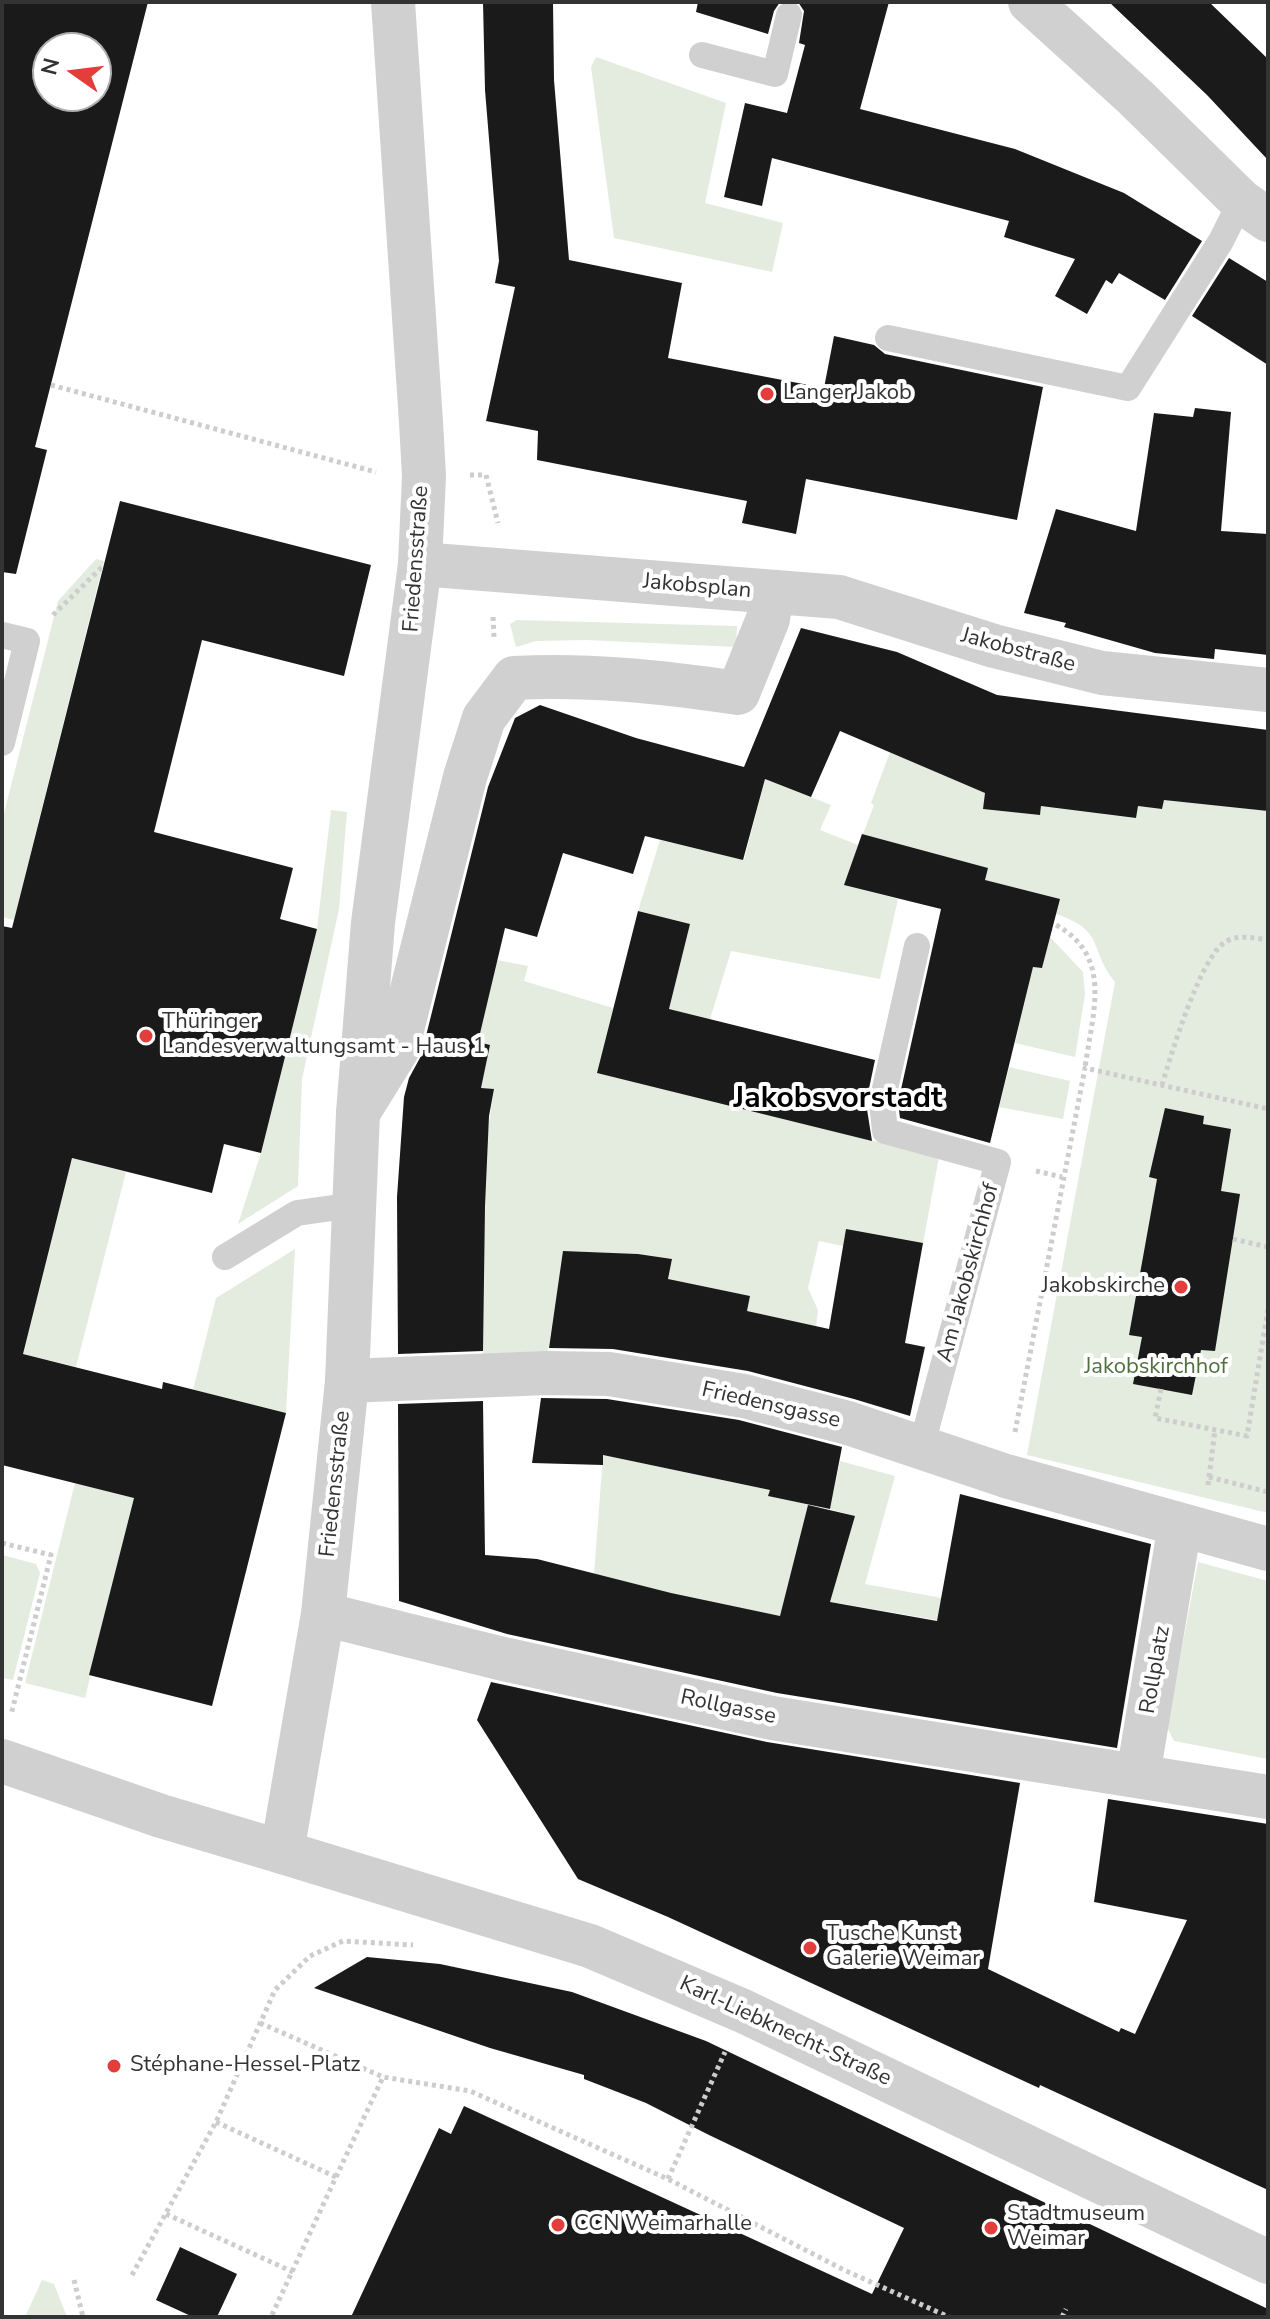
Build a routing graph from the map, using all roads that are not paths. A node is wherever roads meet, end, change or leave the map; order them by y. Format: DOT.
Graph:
graph roads {
  1 [pos="393,2"];
  2 [pos="1030,2"];
  3 [pos="789,15"];
  4 [pos="702,55"];
  5 [pos="1255,210"];
  6 [pos="888,338"];
  7 [pos="420,564"];
  8 [pos="772,593"];
  9 [pos="15,638"];
  10 [pos="1268,690"];
  11 [pos="2,743"];
  12 [pos="465,777"];
  13 [pos="917,946"];
  14 [pos="358,1113"];
  15 [pos="354,1205"];
  16 [pos="225,1257"];
  17 [pos="347,1381"];
  18 [pos="921,1448"];
  19 [pos="1180,1525"];
  20 [pos="1268,1549"];
  21 [pos="323,1614"];
  22 [pos="6,1740"];
  23 [pos="1138,1775"];
  24 [pos="1268,1797"];
  25 [pos="282,1852"];
  26 [pos="1268,2262"];
  1 -- 7 [label="street, Friedensstraße"];
  2 -- 5 [label="street"];
  3 -- 4 [label="lane"];
  5 -- 6 [label="lane"];
  7 -- 8 [label="street, Jakobsplan"];
  7 -- 14 [label="street, Friedensstraße"];
  8 -- 10 [label="street, Jakobstraße"];
  8 -- 12 [label="street, Jakobsplan"];
  9 -- 11 [label="lane"];
  12 -- 14 [label="street, Friedensstraße"];
  13 -- 18 [label="lane, Am Jakobskirchhof"];
  14 -- 15 [label="street, Friedensstraße"];
  15 -- 16 [label="lane"];
  15 -- 17 [label="street, Friedensstraße"];
  17 -- 18 [label="street, Friedensgasse"];
  17 -- 21 [label="street, Friedensstraße"];
  18 -- 19 [label="street, Friedensgasse"];
  19 -- 20 [label="street"];
  19 -- 23 [label="street, Rollplatz"];
  21 -- 23 [label="street, Rollgasse"];
  21 -- 25 [label="street, Friedensstraße"];
  22 -- 25 [label="street, Karl-Liebknecht-Straße"];
  23 -- 24 [label="street"];
  25 -- 26 [label="street, Karl-Liebknecht-Straße"];
}
